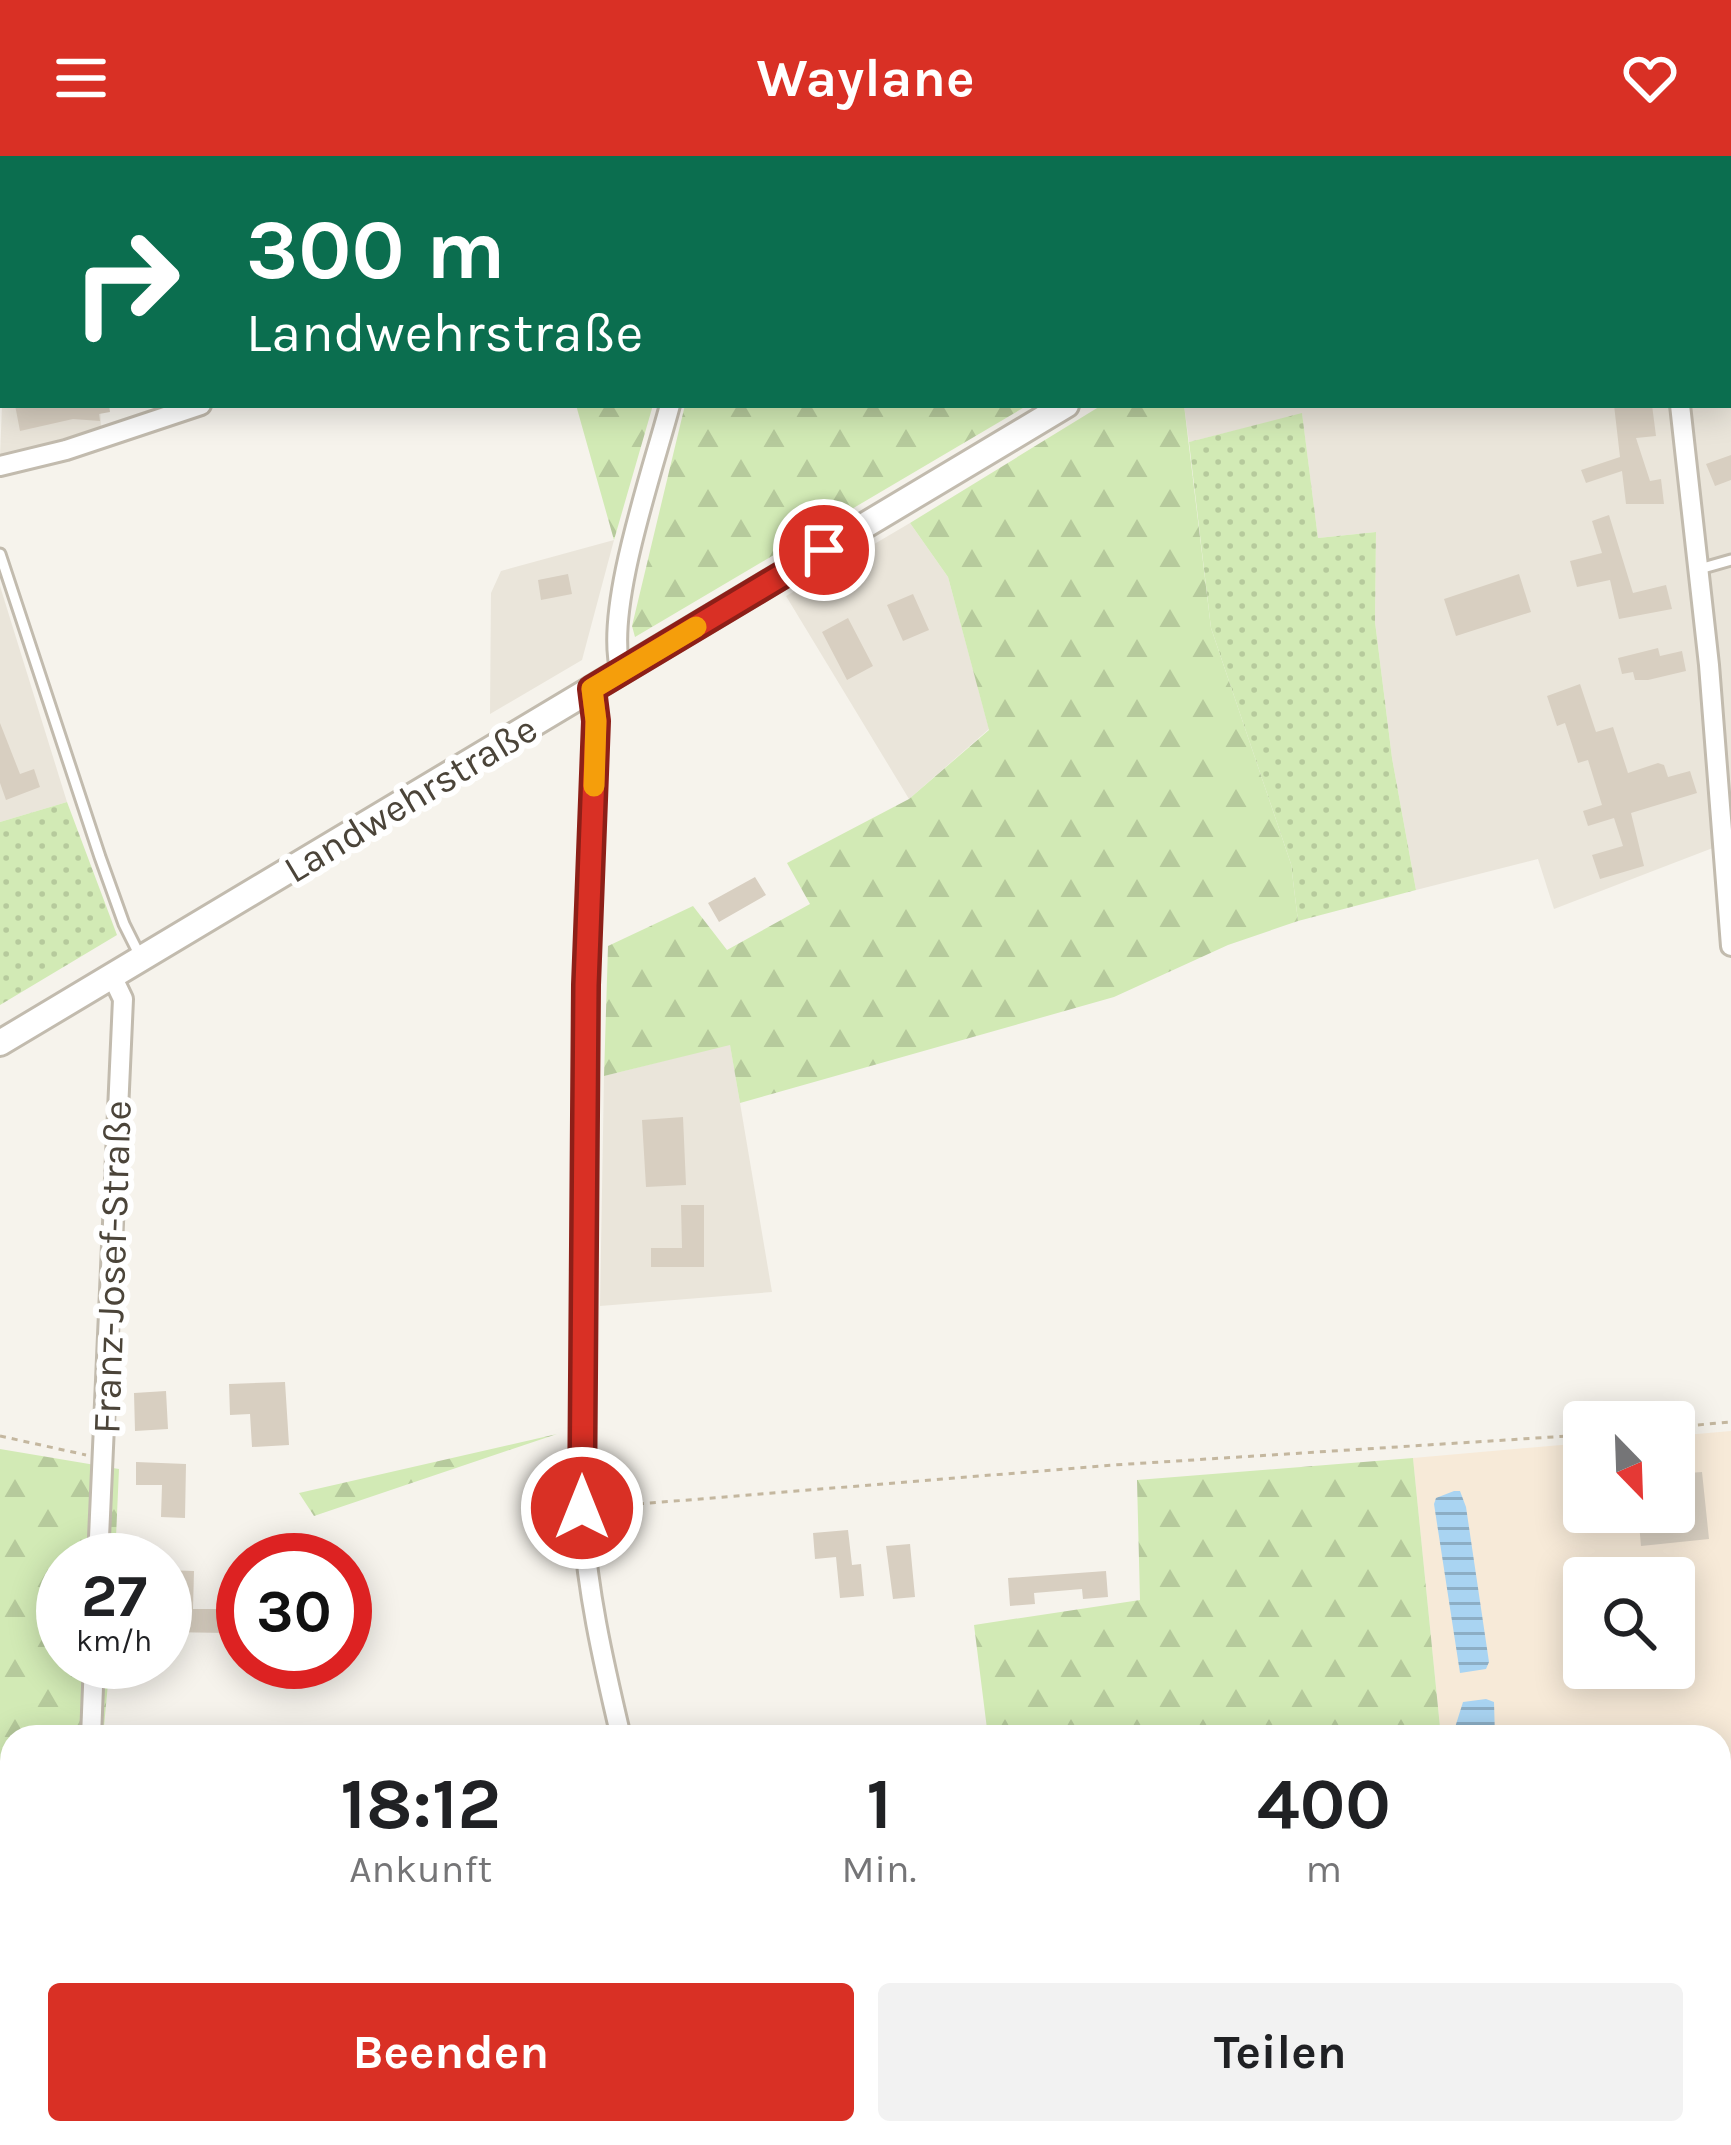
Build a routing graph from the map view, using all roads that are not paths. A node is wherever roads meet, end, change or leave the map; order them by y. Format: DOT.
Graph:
graph roads {
  1 [pos="192,408"];
  2 [pos="669,408"];
  3 [pos="1061,408"];
  4 [pos="1680,408"];
  5 [pos="0,466"];
  6 [pos="0,554"];
  7 [pos="1731,560"];
  8 [pos="1696,570"];
  9 [pos="621,672"];
  10 [pos="592,689"];
  11 [pos="1731,946"];
  12 [pos="141,958"];
  13 [pos="112,976"];
  14 [pos="0,1043"];
  15 [pos="99,1533"];
  16 [pos="93,1689"];
  17 [pos="91,1725"];
  18 [pos="618,1725"];
  1 -- 5 [label="street"];
  2 -- 9 [label="street"];
  3 -- 9 [label="street, Landwehrstraße"];
  4 -- 8 [label="street"];
  6 -- 12 [label="lane"];
  7 -- 8 [label="lane"];
  8 -- 11 [label="street"];
  9 -- 10 [label="street, Landwehrstraße"];
  10 -- 12 [label="street, Landwehrstraße"];
  10 -- 18 [label="street"];
  12 -- 13 [label="street, Landwehrstraße"];
  13 -- 14 [label="street, Landwehrstraße"];
  13 -- 15 [label="street, Franz-Josef-Straße"];
  16 -- 17 [label="street"];
}
